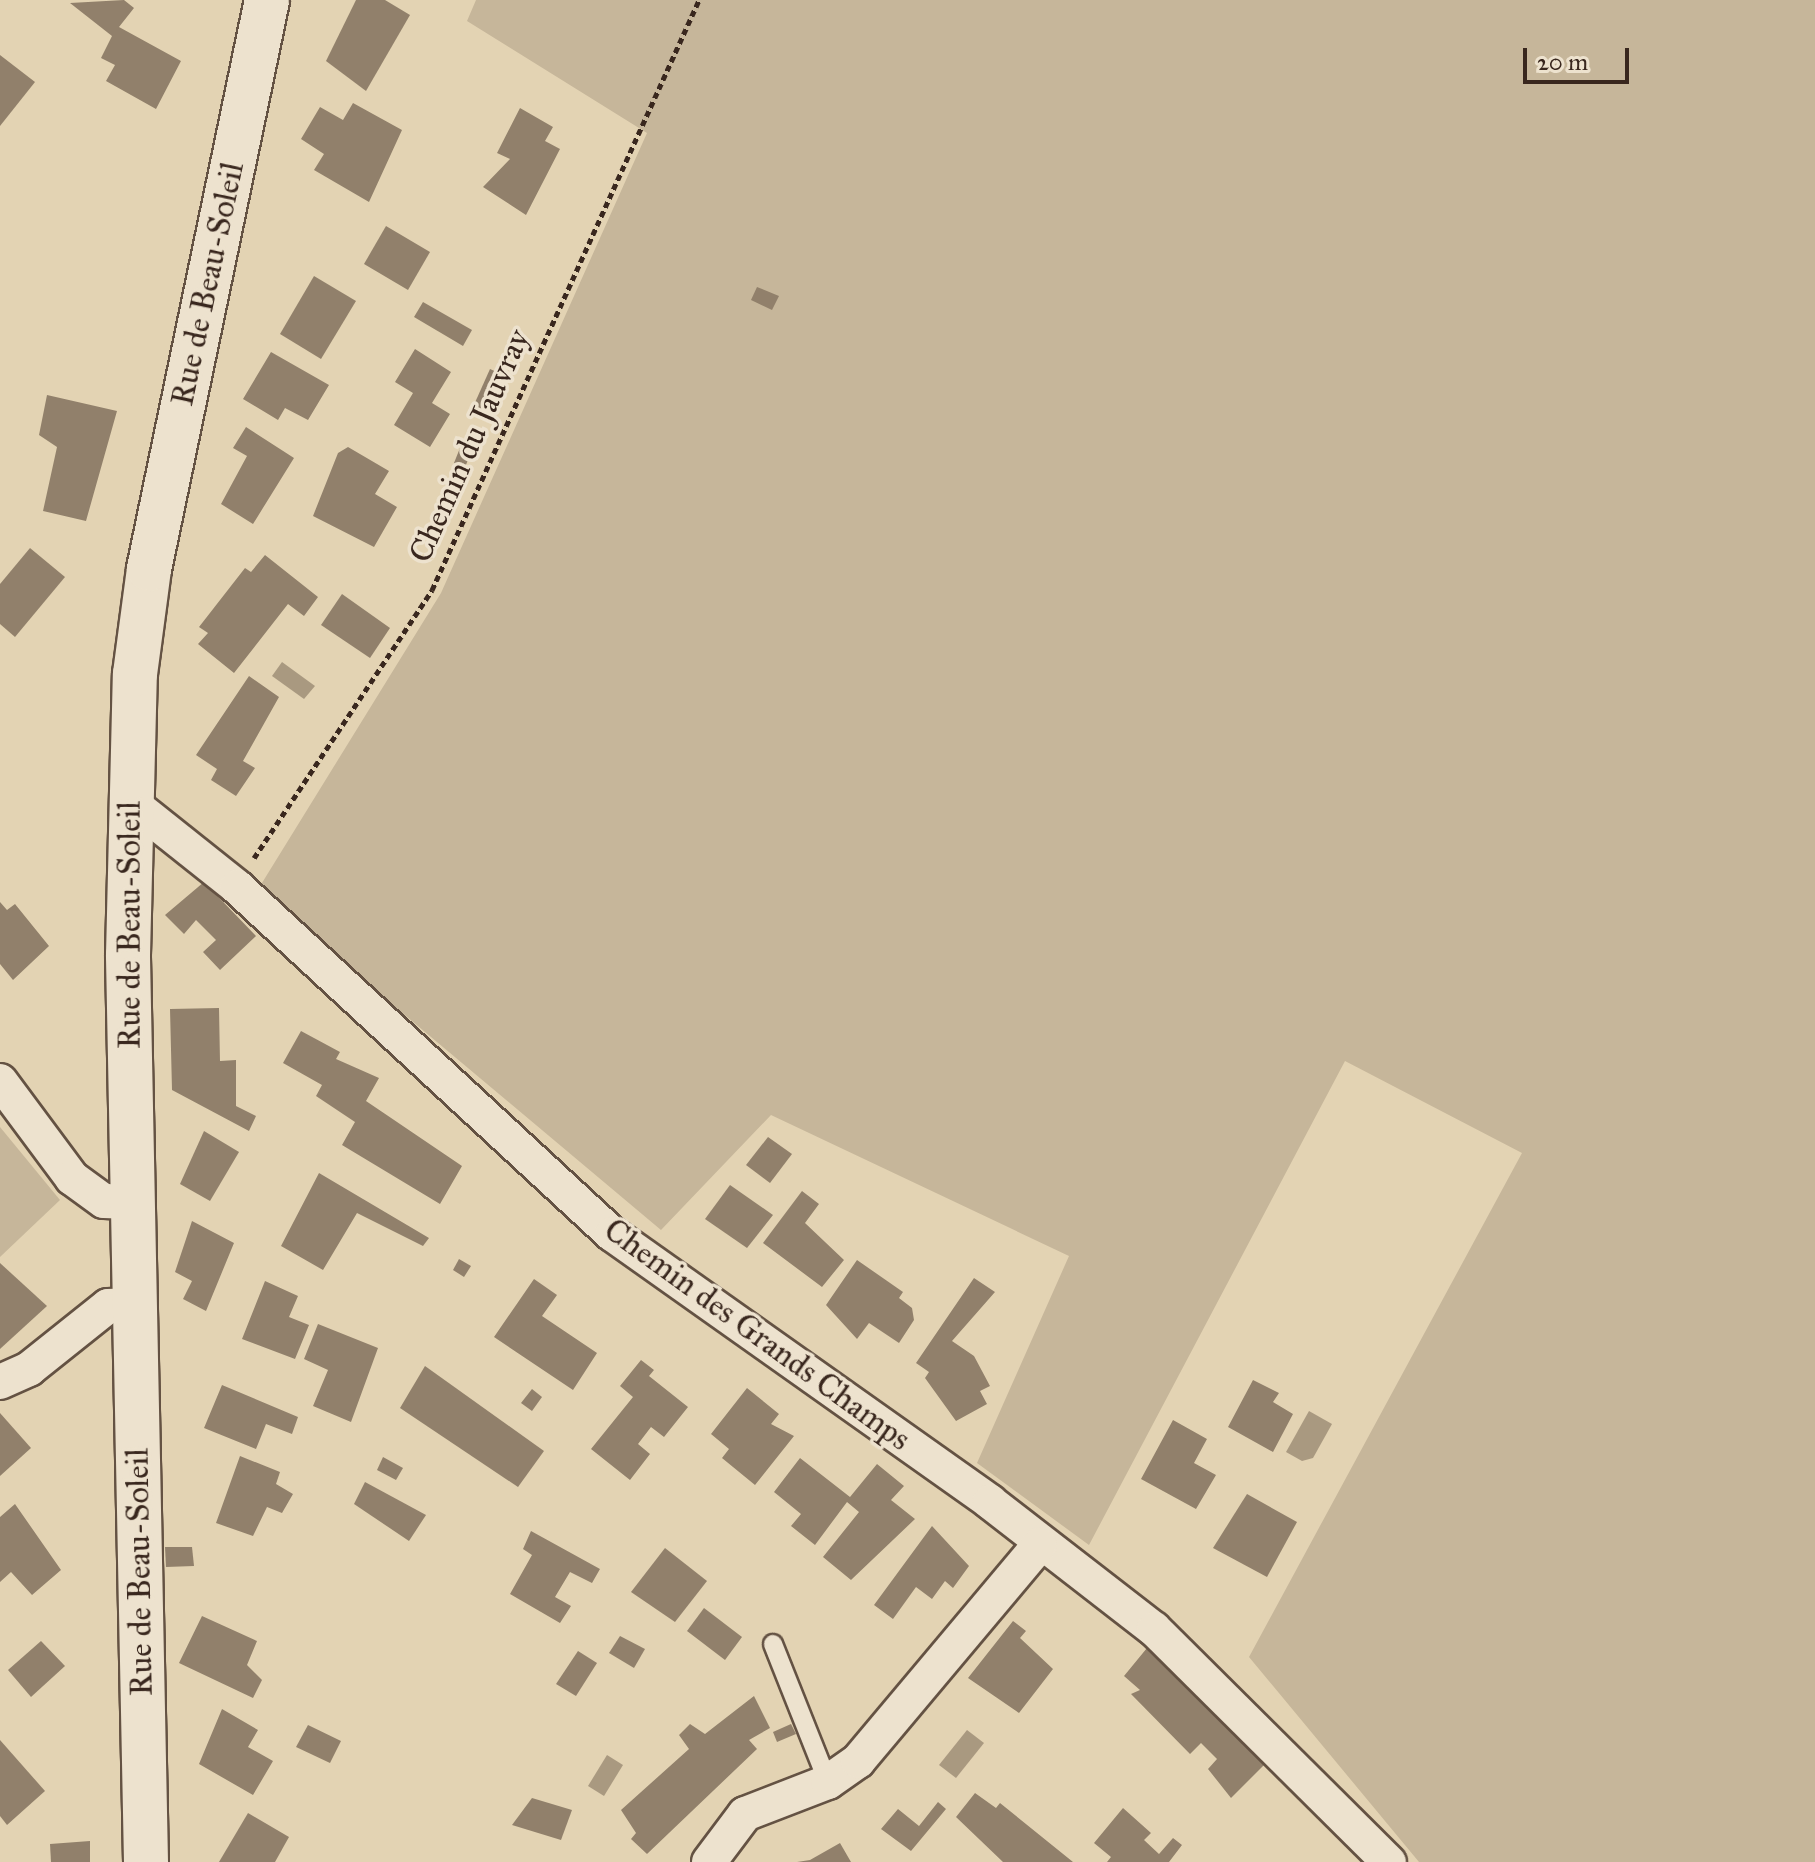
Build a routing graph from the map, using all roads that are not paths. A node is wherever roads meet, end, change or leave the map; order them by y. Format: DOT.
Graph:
graph roads {
  1 [pos="267,0"];
  2 [pos="129,801"];
  3 [pos="0,1081"];
  4 [pos="131,1202"];
  5 [pos="134,1305"];
  6 [pos="0,1382"];
  7 [pos="1039,1545"];
  8 [pos="773,1644"];
  9 [pos="828,1782"];
  10 [pos="146,1862"];
  11 [pos="709,1862"];
  12 [pos="1389,1862"];
  1 -- 2 [label="street, Rue de Beau-Soleil"];
  2 -- 4 [label="street, Rue de Beau-Soleil"];
  2 -- 7 [label="street, Chemin des Grands Champs"];
  3 -- 4 [label="street"];
  4 -- 5 [label="street, Rue de Beau-Soleil"];
  5 -- 6 [label="street"];
  5 -- 10 [label="street, Rue de Beau-Soleil"];
  7 -- 9 [label="street"];
  7 -- 12 [label="street, Chemin des Grands Champs"];
  8 -- 9 [label="lane"];
  9 -- 11 [label="street"];
}
